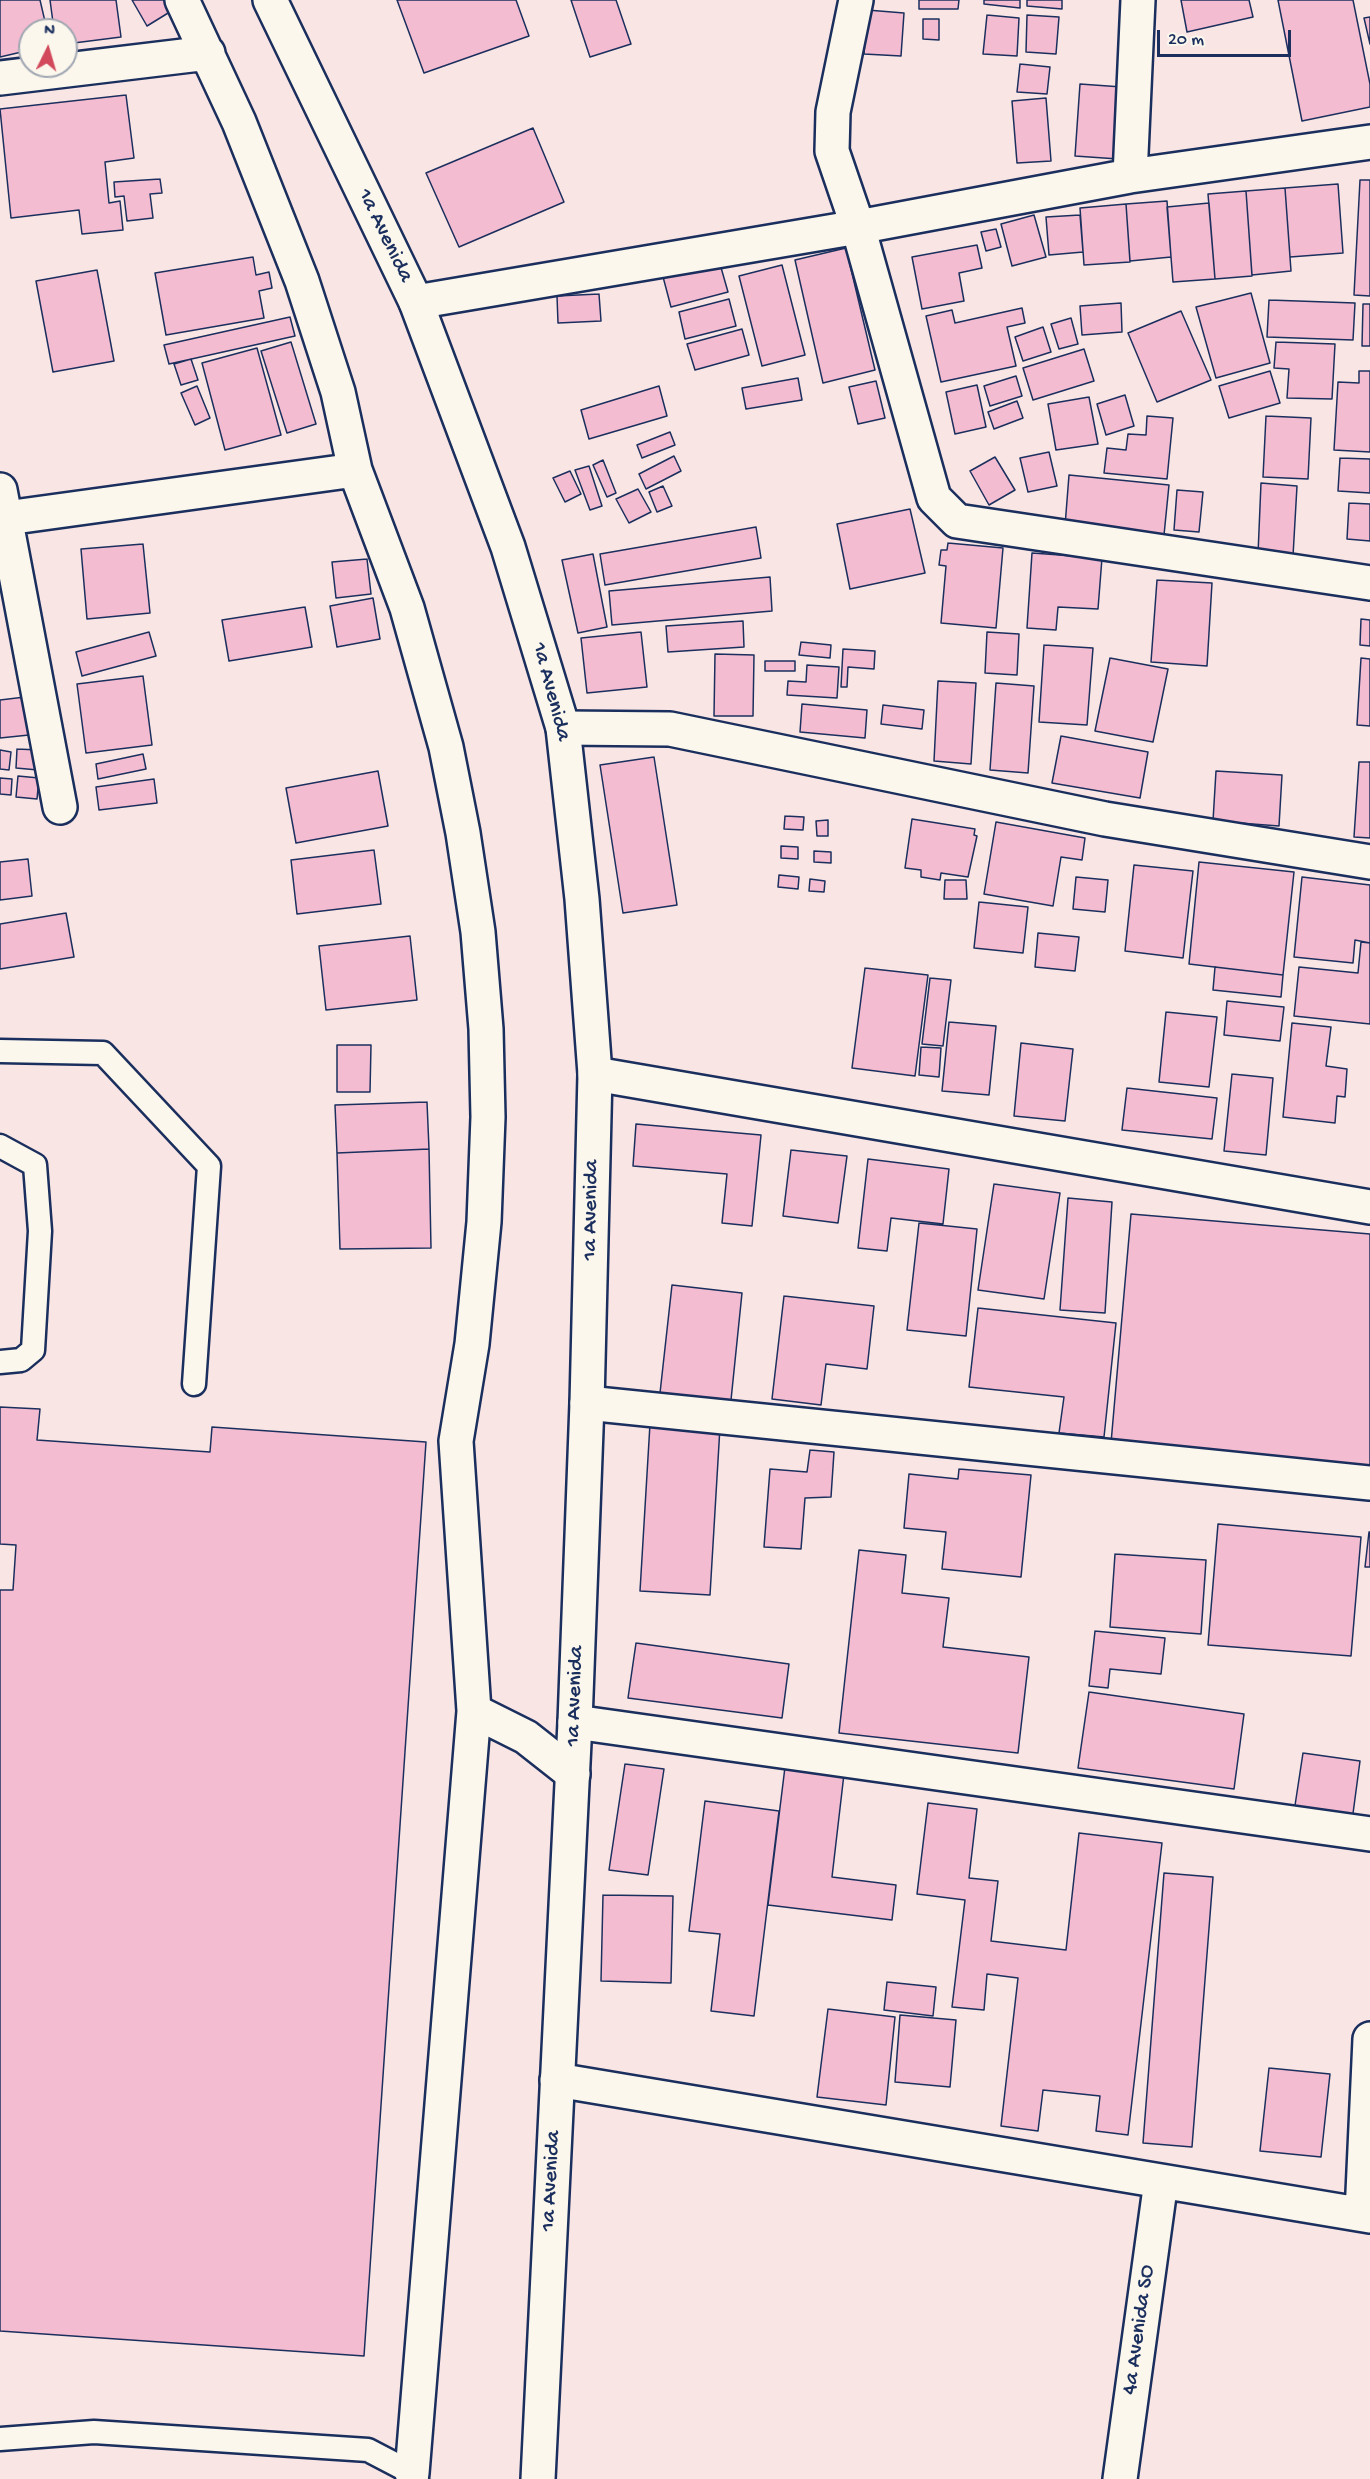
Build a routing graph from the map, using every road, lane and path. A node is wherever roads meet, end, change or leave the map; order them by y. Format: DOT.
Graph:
graph roads {
  1 [pos="182,0"];
  2 [pos="270,0"];
  3 [pos="856,0"];
  4 [pos="1138,0"];
  5 [pos="208,53"];
  6 [pos="0,78"];
  7 [pos="1370,142"];
  8 [pos="1130,176"];
  9 [pos="858,227"];
  10 [pos="416,302"];
  11 [pos="355,470"];
  12 [pos="1,510"];
  13 [pos="1370,583"];
  14 [pos="563,728"];
  15 [pos="60,807"];
  16 [pos="1370,862"];
  17 [pos="0,1051"];
  18 [pos="595,1074"];
  19 [pos="0,1146"];
  20 [pos="1370,1207"];
  21 [pos="0,1362"];
  22 [pos="194,1384"];
  23 [pos="587,1403"];
  24 [pos="1370,1483"];
  25 [pos="474,1711"];
  26 [pos="575,1722"];
  27 [pos="573,1774"];
  28 [pos="1370,1834"];
  29 [pos="1370,2039"];
  30 [pos="557,2080"];
  31 [pos="1161,2181"];
  32 [pos="1366,2215"];
  33 [pos="0,2439"];
  34 [pos="414,2476"];
  35 [pos="538,2479"];
  36 [pos="1120,2479"];
  1 -- 5 [label="street"];
  2 -- 10 [label="street, 1a Avenida"];
  3 -- 9 [label="street"];
  4 -- 8 [label="street"];
  5 -- 6 [label="street"];
  5 -- 11 [label="street"];
  7 -- 8 [label="street"];
  8 -- 9 [label="street"];
  9 -- 10 [label="street"];
  9 -- 13 [label="street"];
  10 -- 14 [label="street, 1a Avenida"];
  11 -- 12 [label="street"];
  11 -- 25 [label="street"];
  12 -- 15 [label="street"];
  14 -- 16 [label="street"];
  14 -- 18 [label="street, 1a Avenida"];
  17 -- 22 [label="lane"];
  18 -- 20 [label="street"];
  18 -- 23 [label="street, 1a Avenida"];
  19 -- 21 [label="lane"];
  23 -- 24 [label="street"];
  23 -- 26 [label="street, 1a Avenida"];
  25 -- 27 [label="street"];
  25 -- 34 [label="street"];
  26 -- 27 [label="street, 1a Avenida"];
  26 -- 28 [label="street"];
  27 -- 30 [label="street, 1a Avenida"];
  29 -- 32 [label="street"];
  30 -- 31 [label="street"];
  30 -- 35 [label="street, 1a Avenida"];
  31 -- 32 [label="street"];
  31 -- 36 [label="street, 4a Avenida SO"];
  33 -- 34 [label="lane"];
}
